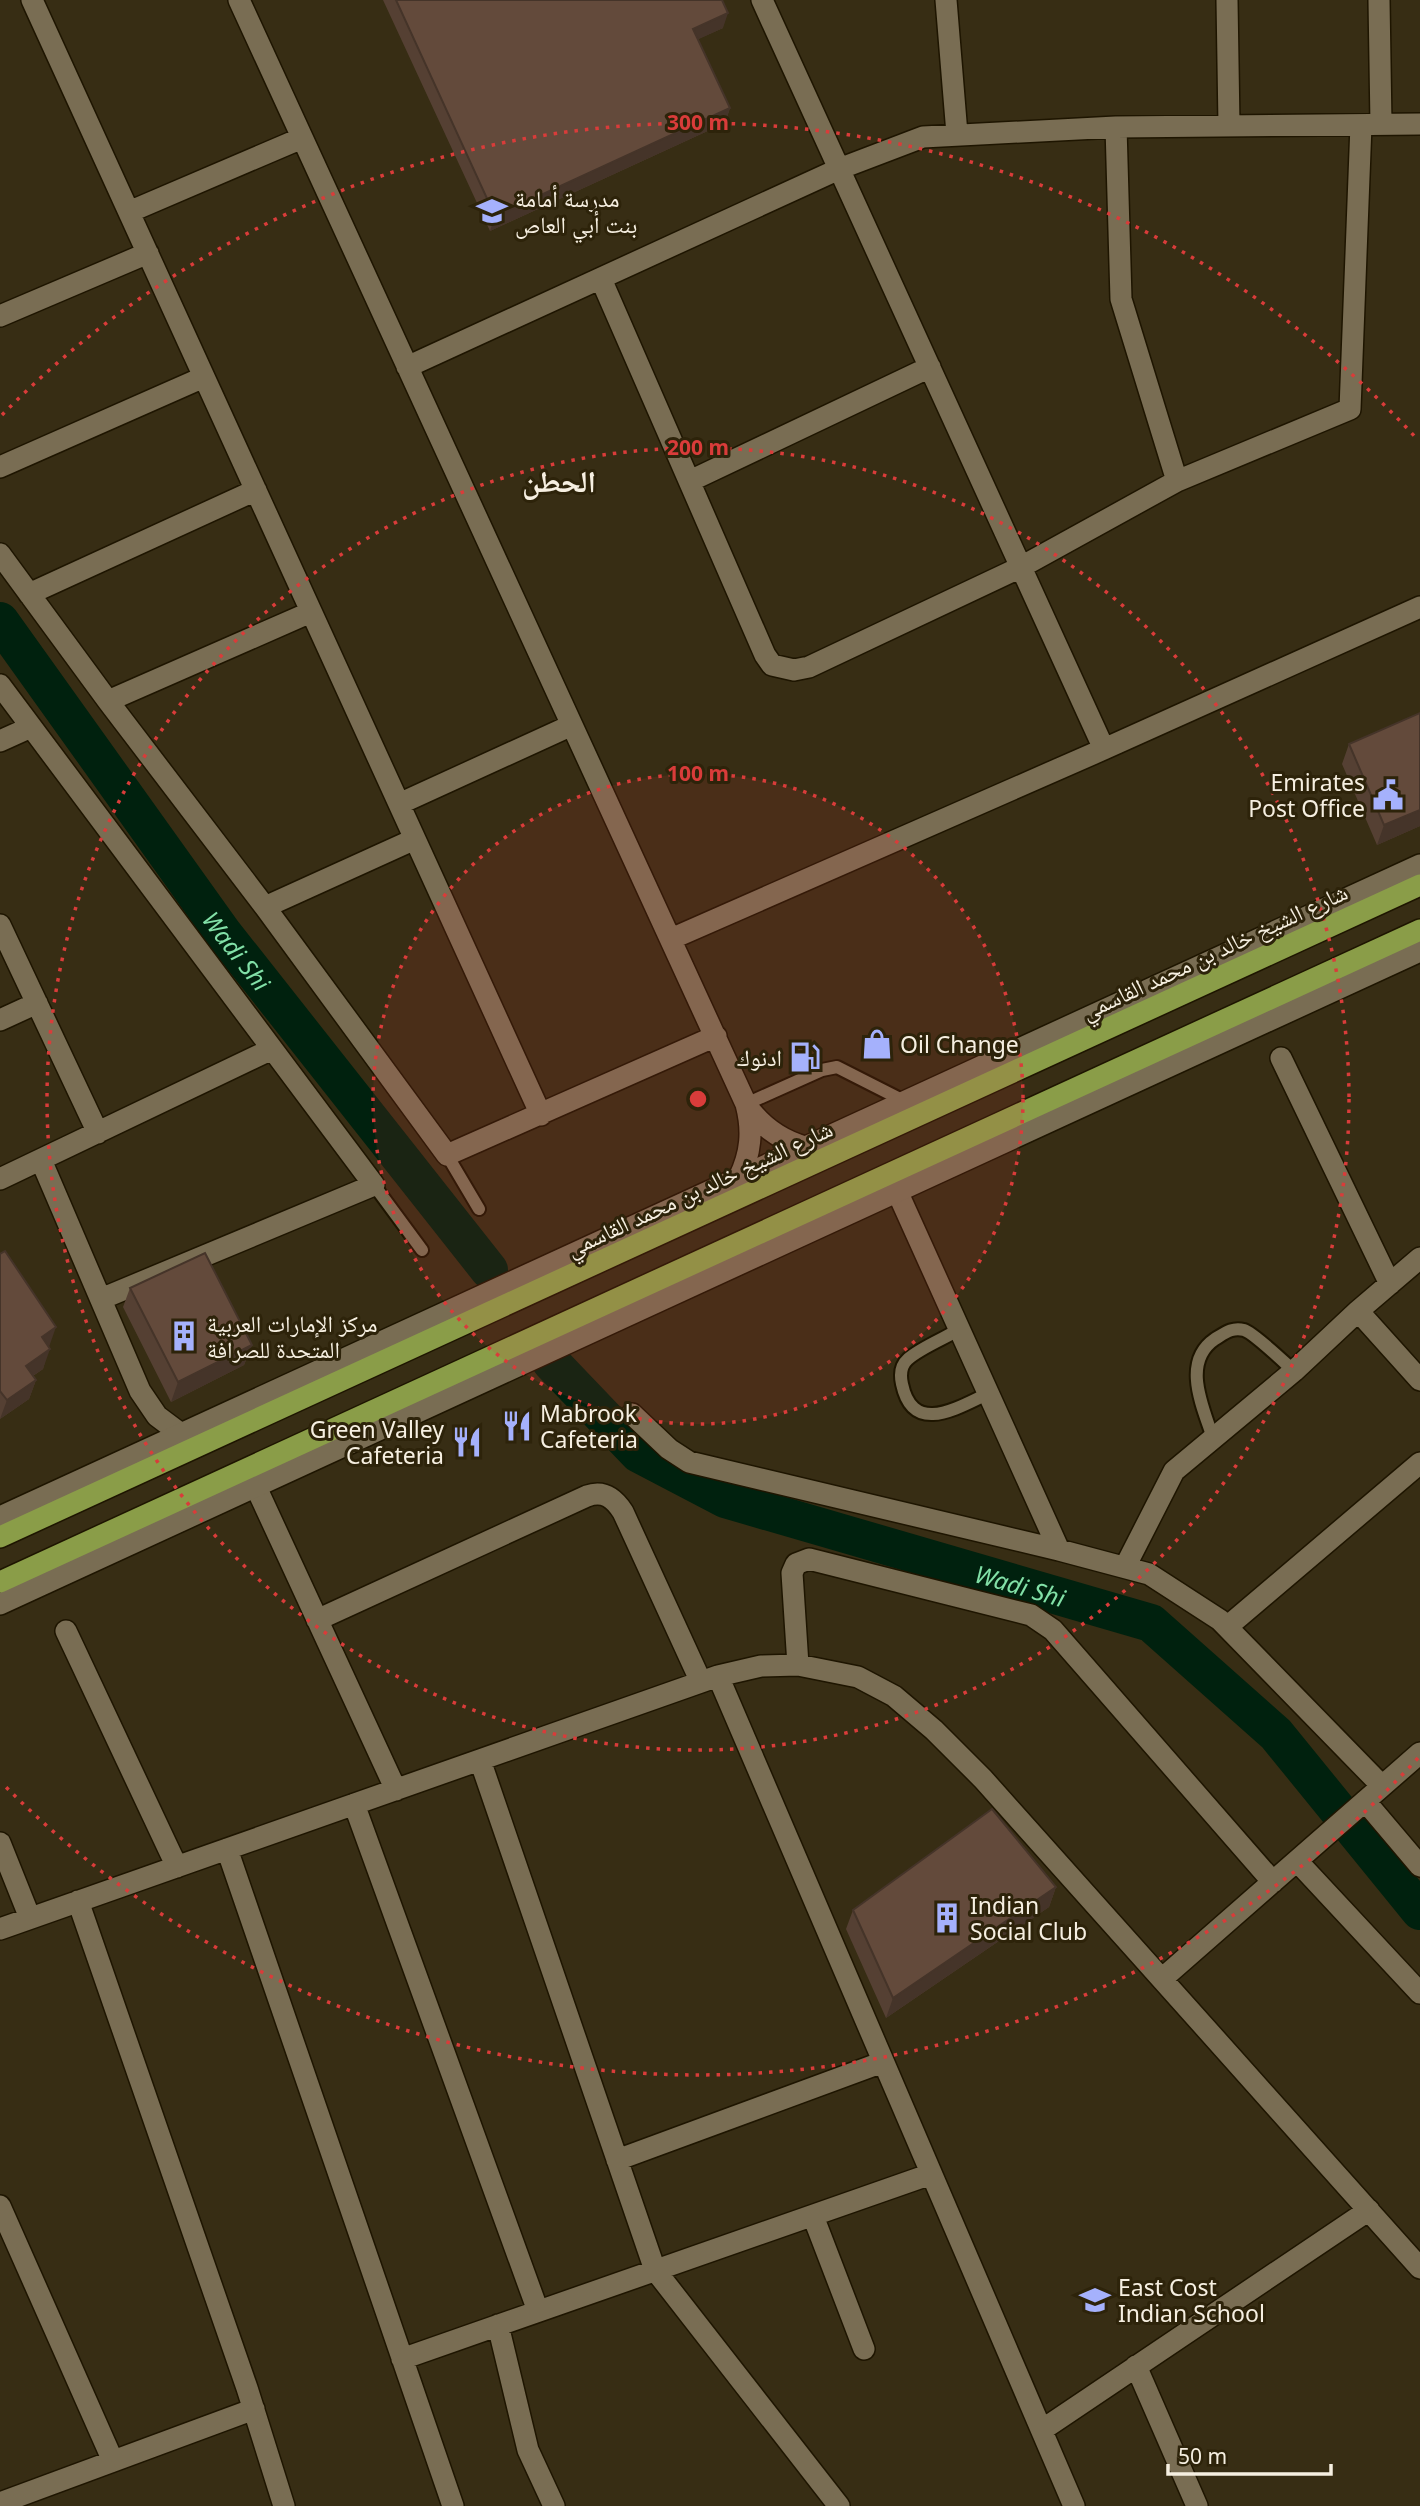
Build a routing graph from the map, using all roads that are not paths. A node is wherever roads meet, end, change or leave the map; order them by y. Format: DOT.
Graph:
graph roads {
  1 [pos="32,0"];
  2 [pos="239,0"];
  3 [pos="762,0"];
  4 [pos="946,0"];
  5 [pos="1227,0"];
  6 [pos="1378,0"];
  7 [pos="1420,124"];
  8 [pos="1229,125"];
  9 [pos="1371,125"];
  10 [pos="1115,127"];
  11 [pos="957,134"];
  12 [pos="302,138"];
  13 [pos="839,169"];
  14 [pos="129,212"];
  15 [pos="148,253"];
  16 [pos="601,279"];
  17 [pos="0,316"];
  18 [pos="408,367"];
  19 [pos="930,368"];
  20 [pos="204,377"];
  21 [pos="0,467"];
  22 [pos="690,481"];
  23 [pos="1177,481"];
  24 [pos="256,490"];
  25 [pos="0,554"];
  26 [pos="1021,567"];
  27 [pos="29,594"];
  28 [pos="1420,607"];
  29 [pos="311,612"];
  30 [pos="0,685"];
  31 [pos="108,701"];
  32 [pos="572,725"];
  33 [pos="31,727"];
  34 [pos="0,741"];
  35 [pos="1104,749"];
  36 [pos="399,804"];
  37 [pos="415,839"];
  38 [pos="1420,865"];
  39 [pos="1420,885"];
  40 [pos="265,907"];
  41 [pos="0,925"];
  42 [pos="1420,930"];
  43 [pos="671,940"];
  44 [pos="1420,951"];
  45 [pos="1363,966"];
  46 [pos="37,1003"];
  47 [pos="0,1020"];
  48 [pos="1079,1032"];
  49 [pos="716,1036"];
  50 [pos="272,1049"];
  51 [pos="1281,1058"];
  52 [pos="904,1101"];
  53 [pos="746,1104"];
  54 [pos="541,1115"];
  55 [pos="98,1133"];
  56 [pos="805,1147"];
  57 [pos="447,1155"];
  58 [pos="41,1160"];
  59 [pos="738,1178"];
  60 [pos="0,1179"];
  61 [pos="374,1185"];
  62 [pos="897,1191"];
  63 [pos="479,1209"];
  64 [pos="781,1233"];
  65 [pos="608,1248"];
  66 [pos="422,1250"];
  67 [pos="1420,1258"];
  68 [pos="1390,1284"];
  69 [pos="101,1299"];
  70 [pos="1358,1311"];
  71 [pos="960,1329"];
  72 [pos="1294,1371"];
  73 [pos="1420,1380"];
  74 [pos="989,1394"];
  75 [pos="632,1415"];
  76 [pos="181,1434"];
  77 [pos="1213,1438"];
  78 [pos="1420,1463"];
  79 [pos="256,1486"];
  80 [pos="0,1517"];
  81 [pos="0,1537"];
  82 [pos="1059,1550"];
  83 [pos="1125,1567"];
  84 [pos="0,1582"];
  85 [pos="0,1604"];
  86 [pos="317,1620"];
  87 [pos="1227,1627"];
  88 [pos="66,1632"];
  89 [pos="798,1665"];
  90 [pos="709,1679"];
  91 [pos="1420,1753"];
  92 [pos="480,1760"];
  93 [pos="1382,1786"];
  94 [pos="396,1790"];
  95 [pos="1365,1801"];
  96 [pos="354,1804"];
  97 [pos="0,1843"];
  98 [pos="227,1849"];
  99 [pos="1305,1854"];
  100 [pos="1420,1866"];
  101 [pos="177,1867"];
  102 [pos="1273,1882"];
  103 [pos="78,1901"];
  104 [pos="30,1919"];
  105 [pos="0,1929"];
  106 [pos="1163,1978"];
  107 [pos="1420,1993"];
  108 [pos="883,2062"];
  109 [pos="617,2161"];
  110 [pos="931,2174"];
  111 [pos="0,2206"];
  112 [pos="1369,2210"];
  113 [pos="813,2216"];
  114 [pos="1420,2268"];
  115 [pos="655,2270"];
  116 [pos="538,2311"];
  117 [pos="498,2325"];
  118 [pos="864,2349"];
  119 [pos="402,2358"];
  120 [pos="1136,2366"];
  121 [pos="254,2409"];
  122 [pos="1042,2430"];
  123 [pos="113,2460"];
  124 [pos="0,2503"];
  125 [pos="284,2506"];
  126 [pos="453,2506"];
  127 [pos="554,2506"];
  128 [pos="839,2506"];
  129 [pos="1074,2506"];
  130 [pos="1197,2506"];
  1 -- 14 [label="street"];
  2 -- 12 [label="street"];
  3 -- 13 [label="street"];
  4 -- 11 [label="street"];
  5 -- 8 [label="street"];
  6 -- 9 [label="street"];
  7 -- 9 [label="street"];
  8 -- 9 [label="street"];
  8 -- 10 [label="street"];
  9 -- 23 [label="street"];
  10 -- 11 [label="street"];
  10 -- 23 [label="street"];
  11 -- 13 [label="street"];
  12 -- 14 [label="street"];
  12 -- 18 [label="street"];
  13 -- 16 [label="street"];
  13 -- 19 [label="street"];
  14 -- 15 [label="street"];
  15 -- 17 [label="street"];
  15 -- 20 [label="street"];
  16 -- 18 [label="street"];
  16 -- 22 [label="street"];
  18 -- 32 [label="street"];
  19 -- 22 [label="street"];
  19 -- 26 [label="street"];
  20 -- 21 [label="street"];
  20 -- 24 [label="street"];
  22 -- 26 [label="street"];
  23 -- 26 [label="street"];
  24 -- 27 [label="street"];
  24 -- 29 [label="street"];
  25 -- 27 [label="street"];
  26 -- 35 [label="street"];
  27 -- 31 [label="street"];
  28 -- 35 [label="street"];
  29 -- 31 [label="street"];
  29 -- 36 [label="street"];
  30 -- 33 [label="street"];
  31 -- 40 [label="street"];
  32 -- 36 [label="street"];
  32 -- 43 [label="street"];
  33 -- 34 [label="street"];
  33 -- 50 [label="street"];
  35 -- 43 [label="street"];
  36 -- 37 [label="street"];
  37 -- 40 [label="street"];
  37 -- 54 [label="street"];
  38 -- 48 [label="street"];
  39 -- 48 [label="highway, شارع الشيخ خالد بن محمد القاسمي"];
  40 -- 57 [label="street"];
  41 -- 46 [label="street"];
  42 -- 45 [label="highway"];
  43 -- 49 [label="street"];
  44 -- 45 [label="street"];
  45 -- 62 [label="street"];
  45 -- 64 [label="highway"];
  46 -- 47 [label="street"];
  46 -- 55 [label="street"];
  48 -- 52 [label="street"];
  48 -- 65 [label="highway, شارع الشيخ خالد بن محمد القاسمي"];
  49 -- 53 [label="street"];
  49 -- 54 [label="street"];
  50 -- 55 [label="street"];
  50 -- 61 [label="street"];
  51 -- 68 [label="street"];
  52 -- 53 [label="lane"];
  52 -- 56 [label="street"];
  53 -- 56 [label="street"];
  53 -- 59 [label="street"];
  54 -- 57 [label="street"];
  55 -- 58 [label="street"];
  56 -- 59 [label="street"];
  57 -- 63 [label="lane"];
  58 -- 60 [label="street"];
  58 -- 69 [label="street"];
  59 -- 65 [label="street"];
  61 -- 66 [label="lane"];
  61 -- 69 [label="street"];
  62 -- 64 [label="street"];
  62 -- 71 [label="street"];
  64 -- 79 [label="street"];
  64 -- 84 [label="highway"];
  65 -- 76 [label="street"];
  65 -- 81 [label="highway, شارع الشيخ خالد بن محمد القاسمي"];
  67 -- 68 [label="street"];
  68 -- 70 [label="street"];
  69 -- 76 [label="street"];
  70 -- 72 [label="street"];
  70 -- 73 [label="street"];
  71 -- 74 [label="street"];
  71 -- 74 [label="lane"];
  72 -- 77 [label="street"];
  72 -- 77 [label="lane"];
  74 -- 82 [label="street"];
  75 -- 82 [label="street"];
  76 -- 80 [label="street"];
  77 -- 83 [label="street"];
  78 -- 87 [label="street"];
  79 -- 85 [label="street"];
  79 -- 86 [label="street"];
  82 -- 83 [label="street"];
  83 -- 87 [label="street"];
  86 -- 90 [label="street"];
  86 -- 94 [label="street"];
  87 -- 93 [label="street"];
  88 -- 101 [label="street"];
  89 -- 90 [label="street"];
  89 -- 102 [label="street"];
  89 -- 106 [label="street"];
  90 -- 92 [label="street"];
  90 -- 108 [label="street"];
  91 -- 93 [label="street"];
  92 -- 94 [label="street"];
  92 -- 109 [label="street"];
  93 -- 95 [label="street"];
  94 -- 96 [label="street"];
  95 -- 99 [label="street"];
  95 -- 100 [label="street"];
  96 -- 98 [label="street"];
  96 -- 116 [label="street"];
  97 -- 104 [label="street"];
  98 -- 101 [label="street"];
  98 -- 119 [label="street"];
  99 -- 102 [label="street"];
  99 -- 107 [label="street"];
  101 -- 103 [label="street"];
  102 -- 106 [label="street"];
  103 -- 104 [label="street"];
  103 -- 121 [label="street"];
  104 -- 105 [label="street"];
  106 -- 112 [label="street"];
  108 -- 109 [label="street"];
  108 -- 110 [label="street"];
  109 -- 115 [label="street"];
  110 -- 113 [label="street"];
  110 -- 122 [label="street"];
  111 -- 123 [label="street"];
  112 -- 114 [label="street"];
  112 -- 120 [label="street"];
  113 -- 115 [label="street"];
  113 -- 118 [label="street"];
  115 -- 116 [label="street"];
  115 -- 128 [label="street"];
  116 -- 117 [label="street"];
  117 -- 119 [label="street"];
  117 -- 127 [label="street"];
  119 -- 126 [label="street"];
  120 -- 122 [label="street"];
  120 -- 130 [label="street"];
  121 -- 123 [label="street"];
  121 -- 125 [label="street"];
  122 -- 129 [label="street"];
  123 -- 124 [label="street"];
}
